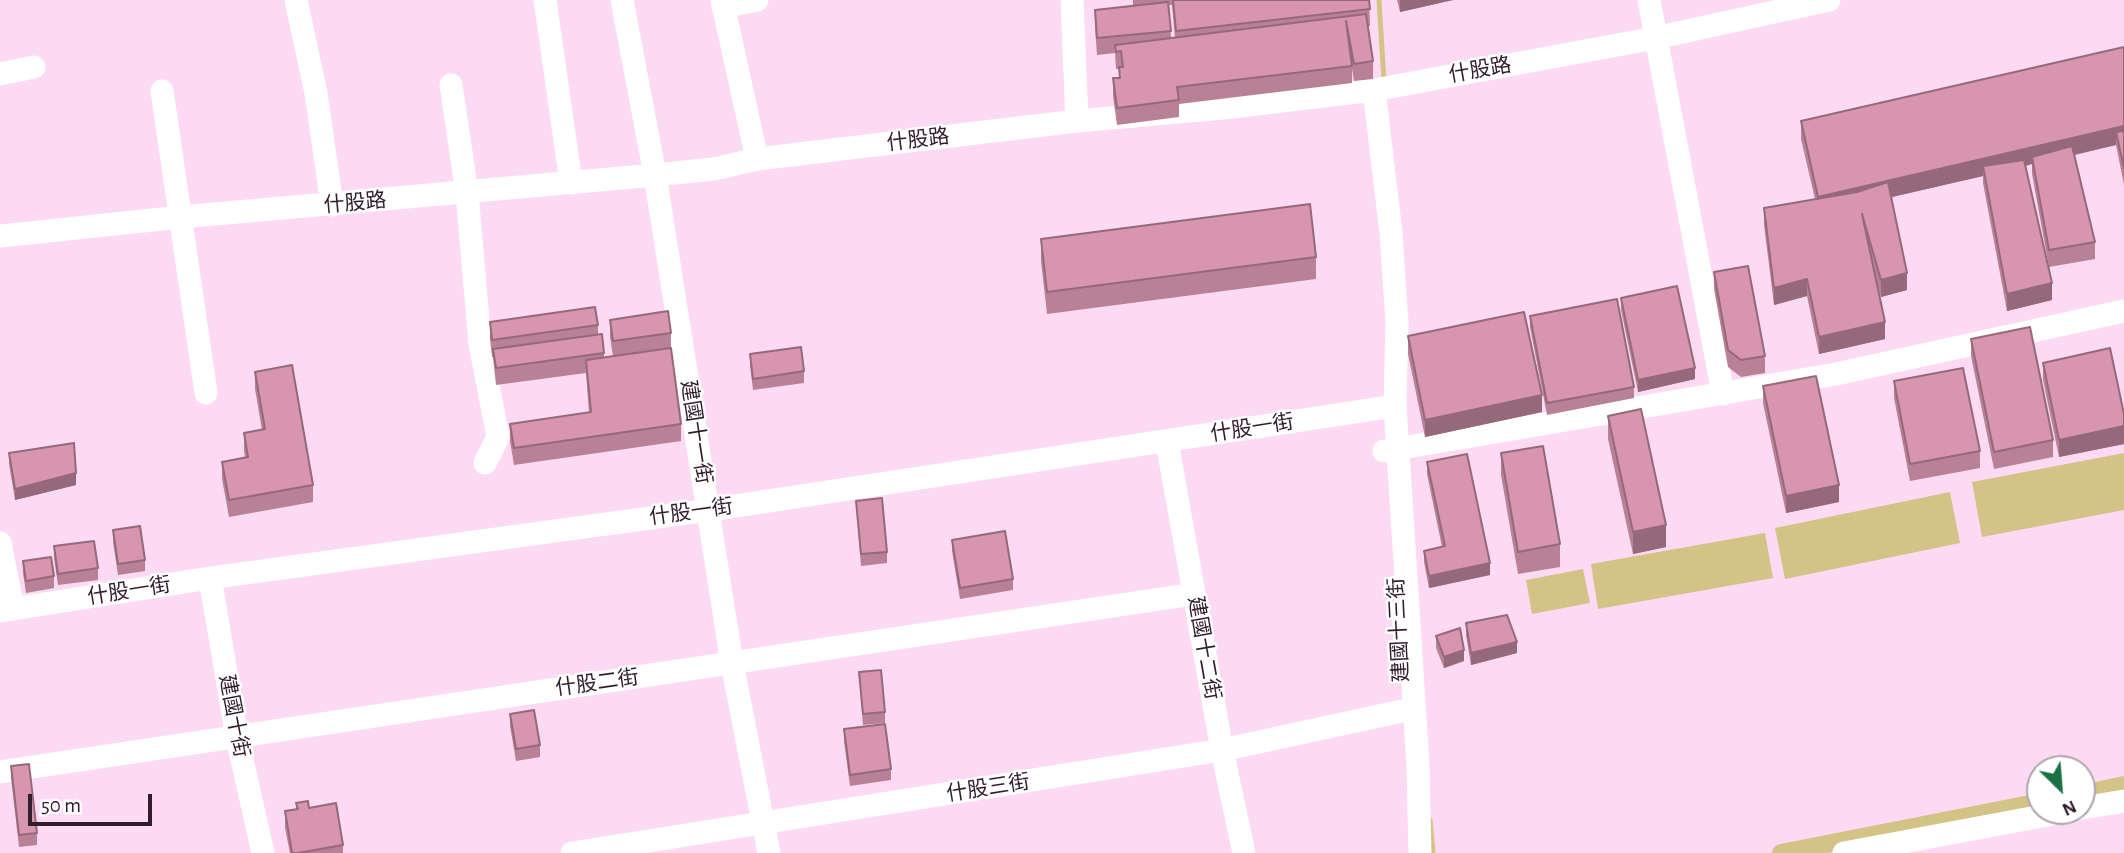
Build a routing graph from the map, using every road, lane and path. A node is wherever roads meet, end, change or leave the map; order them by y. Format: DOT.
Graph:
graph roads {
  1 [pos="296,0"];
  2 [pos="545,0"];
  3 [pos="622,0"];
  4 [pos="757,0"];
  5 [pos="1072,0"];
  6 [pos="1649,0"];
  7 [pos="1829,0"];
  8 [pos="722,4"];
  9 [pos="1655,38"];
  10 [pos="34,67"];
  11 [pos="0,74"];
  12 [pos="451,85"];
  13 [pos="1374,90"];
  14 [pos="162,91"];
  15 [pos="1077,121"];
  16 [pos="757,159"];
  17 [pos="655,175"];
  18 [pos="571,183"];
  19 [pos="467,192"];
  20 [pos="332,205"];
  21 [pos="181,217"];
  22 [pos="0,236"];
  23 [pos="2124,311"];
  24 [pos="206,393"];
  25 [pos="1723,394"];
  26 [pos="1388,407"];
  27 [pos="1167,442"];
  28 [pos="1391,450"];
  29 [pos="485,463"];
  30 [pos="709,510"];
  31 [pos="0,543"];
  32 [pos="210,578"];
  33 [pos="1194,594"];
  34 [pos="6,610"];
  35 [pos="732,663"];
  36 [pos="1402,711"];
  37 [pos="237,737"];
  38 [pos="1222,750"];
  39 [pos="0,772"];
  40 [pos="2124,801"];
  41 [pos="2096,806"];
  42 [pos="2026,819"];
  43 [pos="763,824"];
  44 [pos="262,853"];
  45 [pos="572,853"];
  46 [pos="769,853"];
  47 [pos="1244,853"];
  48 [pos="1409,853"];
  49 [pos="1420,853"];
  50 [pos="1844,853"];
  1 -- 20 [label="street"];
  2 -- 18 [label="street"];
  3 -- 17 [label="street, 建國十一街"];
  4 -- 8 [label="street"];
  5 -- 15 [label="street"];
  6 -- 9 [label="street"];
  7 -- 9 [label="street, 什股路"];
  8 -- 16 [label="street"];
  9 -- 13 [label="street, 什股路"];
  9 -- 25 [label="street"];
  10 -- 11 [label="street"];
  12 -- 19 [label="street"];
  13 -- 15 [label="street, 什股路"];
  13 -- 26 [label="street, 建國十三街"];
  14 -- 21 [label="street"];
  15 -- 16 [label="street, 什股路"];
  16 -- 17 [label="street, 什股路"];
  17 -- 18 [label="street, 什股路"];
  17 -- 30 [label="street, 建國十一街"];
  18 -- 19 [label="street, 什股路"];
  19 -- 20 [label="street, 什股路"];
  19 -- 29 [label="street"];
  20 -- 21 [label="street, 什股路"];
  21 -- 22 [label="street, 什股路"];
  21 -- 24 [label="street"];
  23 -- 25 [label="street"];
  25 -- 28 [label="street"];
  26 -- 27 [label="street, 什股一街"];
  26 -- 28 [label="street, 建國十三街"];
  27 -- 30 [label="street, 什股一街"];
  27 -- 33 [label="street, 建國十二街"];
  28 -- 36 [label="street, 建國十三街"];
  28 -- 49 [label="street"];
  30 -- 32 [label="street, 什股一街"];
  30 -- 35 [label="street, 建國十一街"];
  31 -- 34 [label="street"];
  32 -- 34 [label="street, 什股一街"];
  32 -- 37 [label="street, 建國十街"];
  33 -- 35 [label="street, 什股二街"];
  33 -- 38 [label="street, 建國十二街"];
  35 -- 37 [label="street, 什股二街"];
  35 -- 43 [label="street, 建國十一街"];
  36 -- 38 [label="street, 什股三街"];
  36 -- 48 [label="street, 建國十三街"];
  37 -- 39 [label="street, 什股二街"];
  37 -- 44 [label="street, 建國十街"];
  38 -- 43 [label="street, 什股三街"];
  38 -- 47 [label="street, 建國十二街"];
  40 -- 41 [label="street"];
  42 -- 50 [label="street"];
  43 -- 45 [label="street, 什股三街"];
  43 -- 46 [label="street, 建國十一街"];
}
